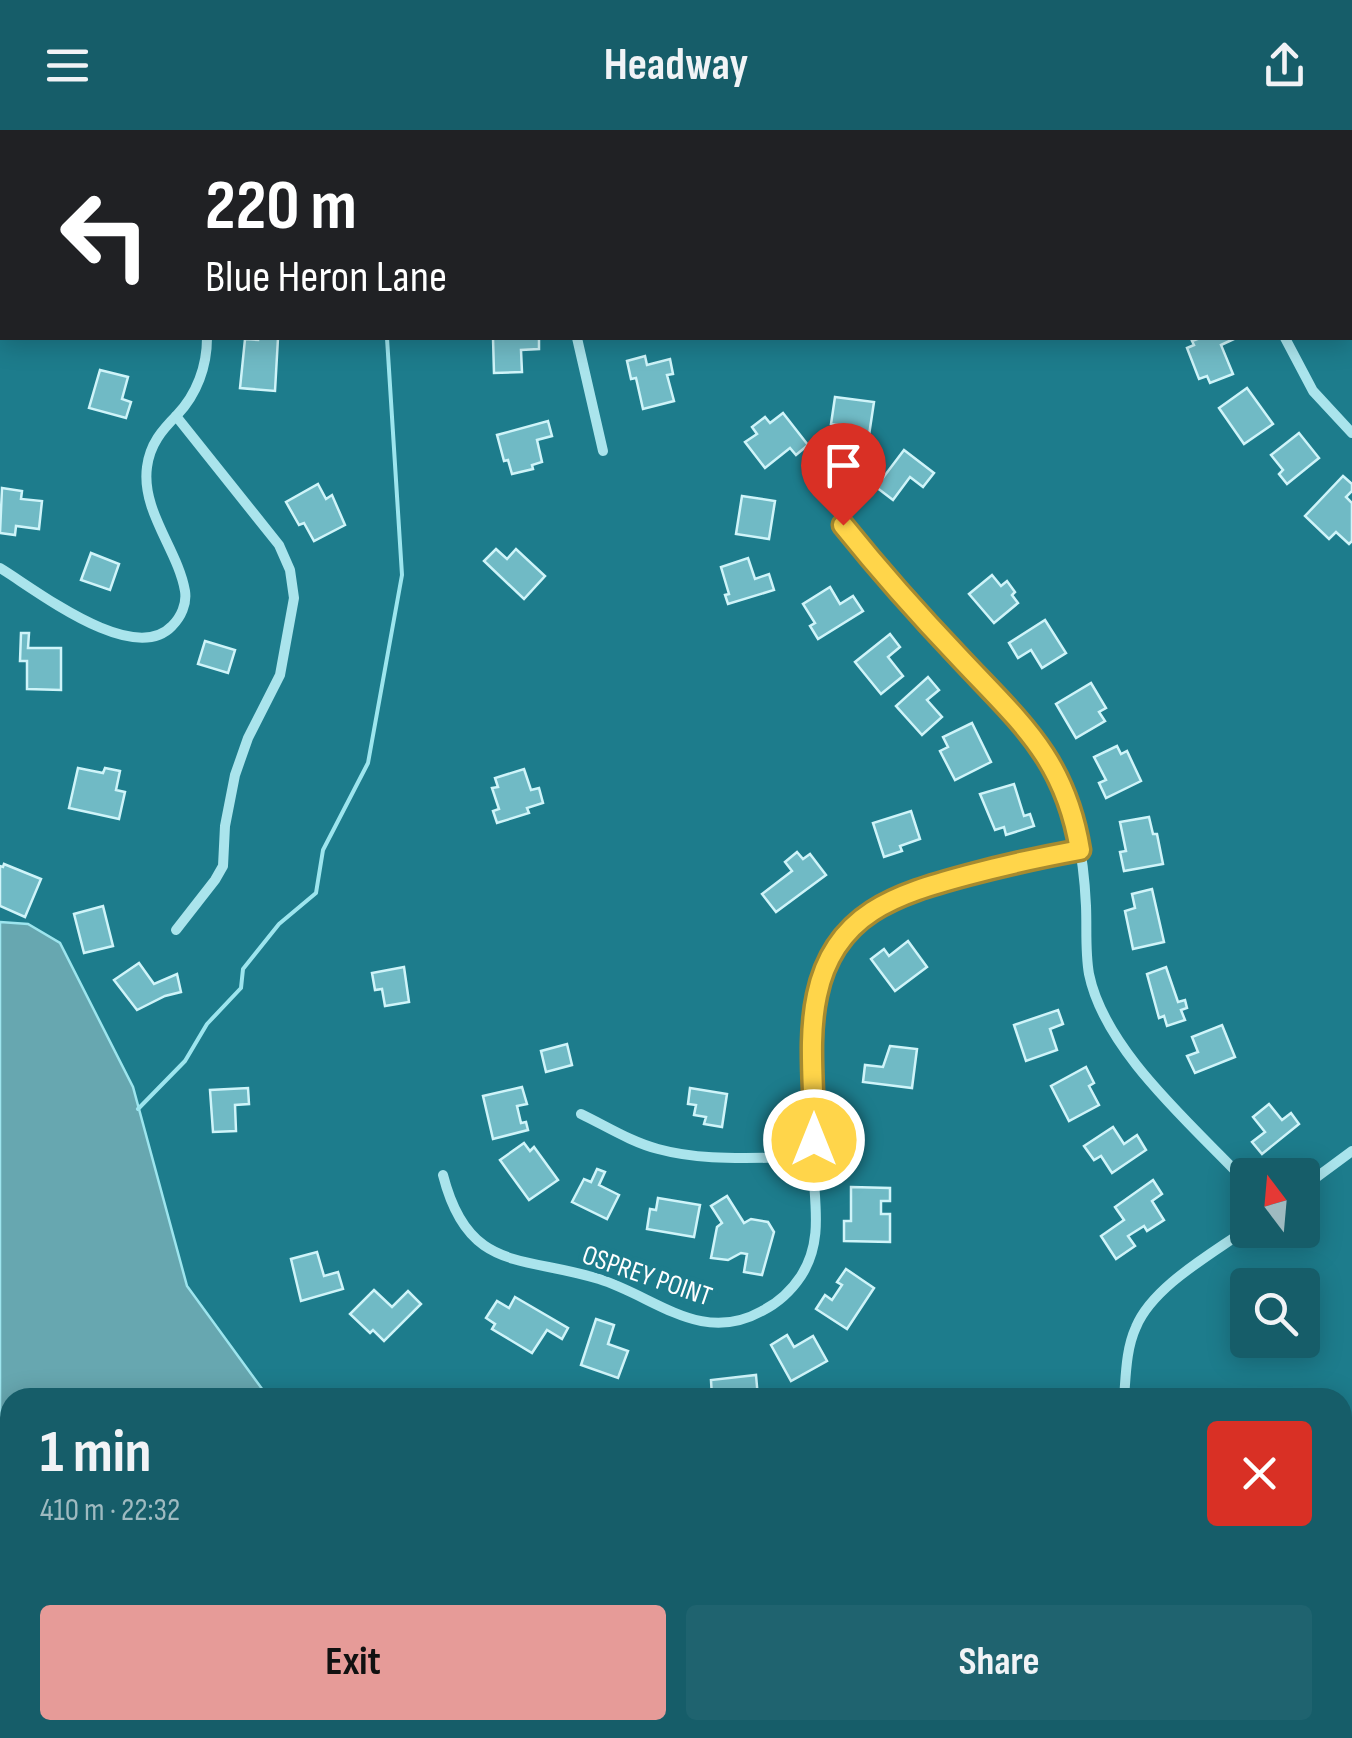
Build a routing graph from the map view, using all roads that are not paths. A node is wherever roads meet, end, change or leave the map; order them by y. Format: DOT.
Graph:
graph roads {
  1 [pos="207,340"];
  2 [pos="577,340"];
  3 [pos="1286,340"];
  4 [pos="176,416"];
  5 [pos="1352,434"];
  6 [pos="604,451"];
  7 [pos="843,525"];
  8 [pos="0,568"];
  9 [pos="1080,850"];
  10 [pos="176,930"];
  11 [pos="581,1114"];
  12 [pos="1352,1151"];
  13 [pos="813,1158"];
  14 [pos="1230,1165"];
  15 [pos="1320,1175"];
  16 [pos="443,1176"];
  17 [pos="1230,1241"];
  18 [pos="1125,1388"];
  1 -- 4 [label="street"];
  2 -- 6 [label="street"];
  3 -- 5 [label="street"];
  4 -- 8 [label="street"];
  4 -- 10 [label="street"];
  7 -- 9 [label="street"];
  9 -- 13 [label="street, OSPREY POINT"];
  9 -- 14 [label="street"];
  11 -- 13 [label="street"];
  12 -- 15 [label="street"];
  13 -- 16 [label="street, OSPREY POINT"];
  17 -- 18 [label="street"];
}
